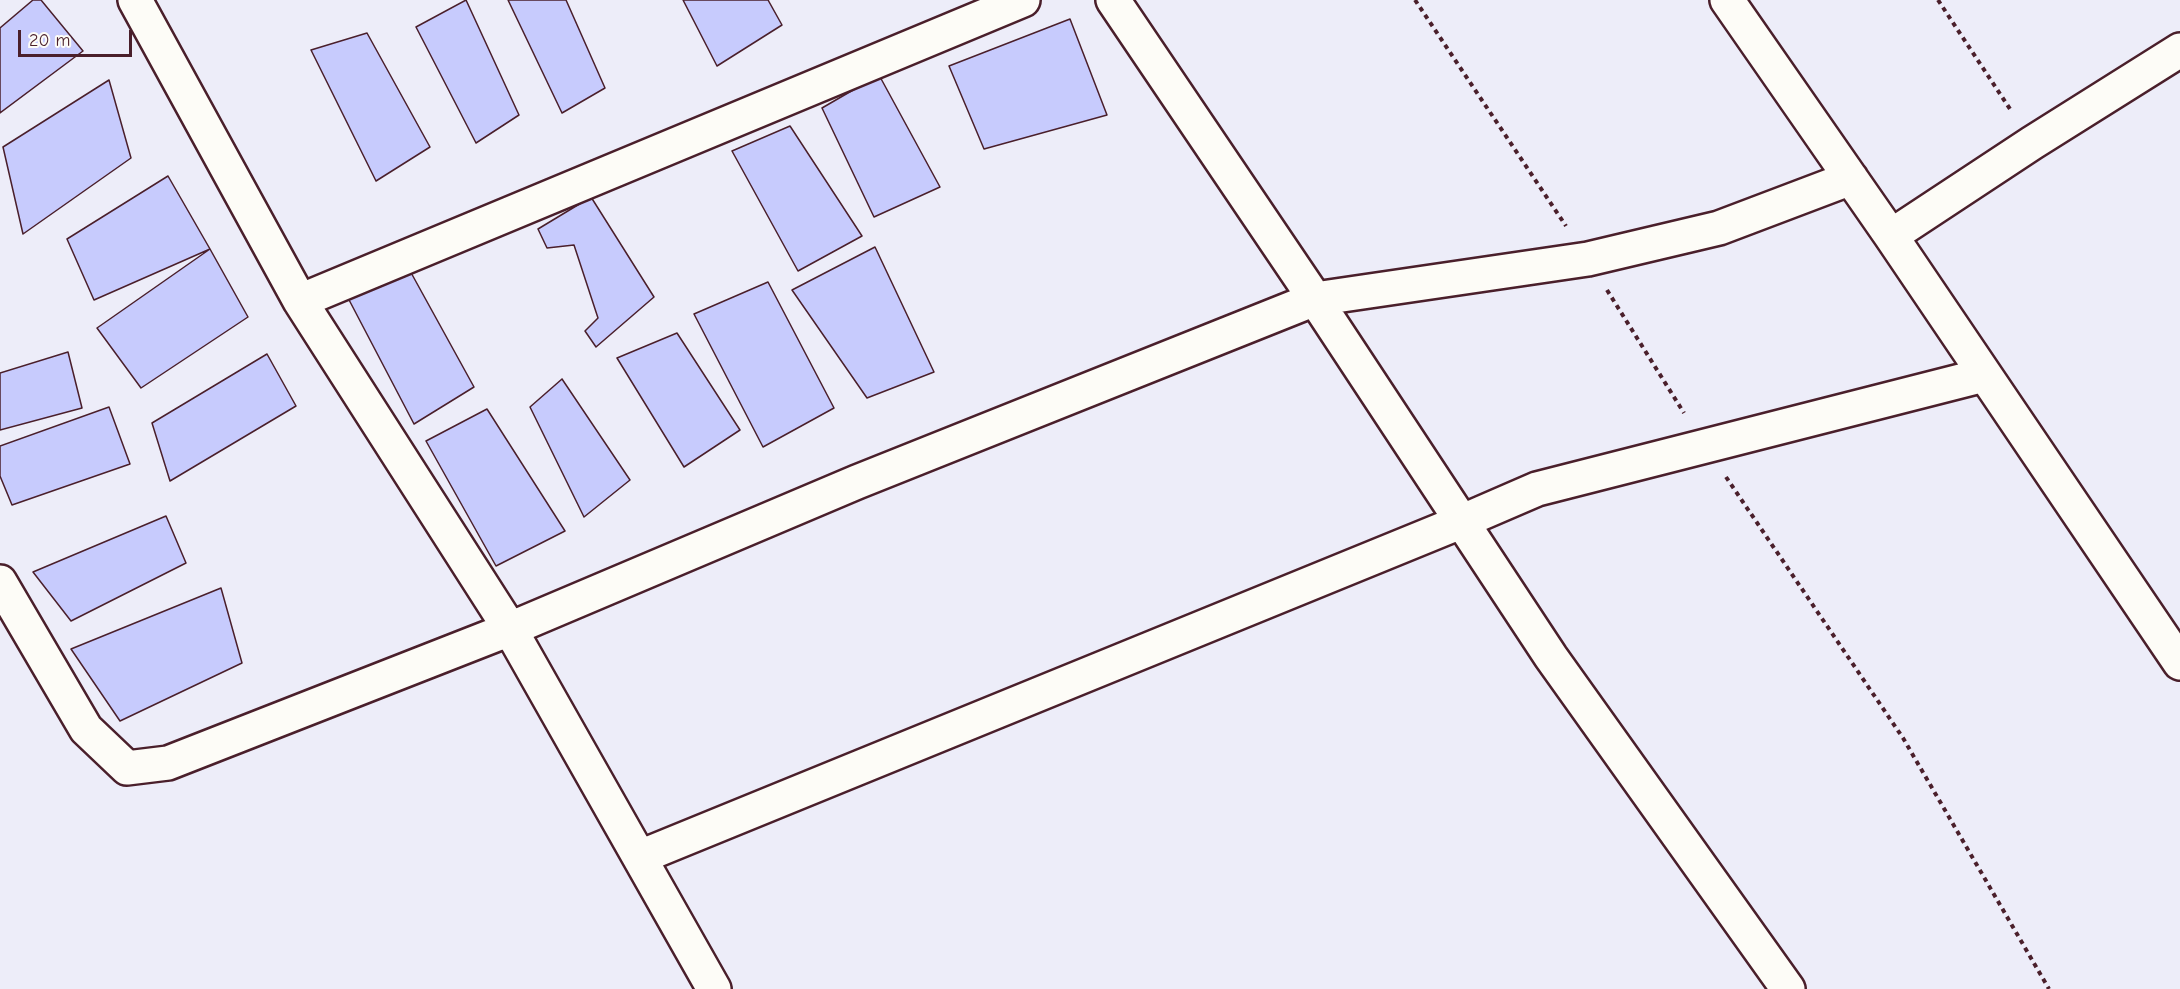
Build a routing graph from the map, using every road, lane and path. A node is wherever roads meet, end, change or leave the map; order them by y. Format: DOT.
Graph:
graph roads {
  1 [pos="135,0"];
  2 [pos="1023,0"];
  3 [pos="1113,0"];
  4 [pos="1415,0"];
  5 [pos="1727,0"];
  6 [pos="1938,0"];
  7 [pos="2180,50"];
  8 [pos="2032,143"];
  9 [pos="1851,178"];
  10 [pos="1891,236"];
  11 [pos="1588,259"];
  12 [pos="1315,299"];
  13 [pos="300,301"];
  14 [pos="1984,375"];
  15 [pos="1705,446"];
  16 [pos="1463,521"];
  17 [pos="0,582"];
  18 [pos="510,629"];
  19 [pos="2180,663"];
  20 [pos="640,857"];
  21 [pos="714,989"];
  22 [pos="1788,989"];
  23 [pos="2049,989"];
  1 -- 13 [label="street"];
  2 -- 13 [label="street"];
  3 -- 12 [label="street"];
  4 -- 11 [label="path"];
  5 -- 9 [label="street"];
  6 -- 8 [label="path"];
  7 -- 8 [label="street"];
  8 -- 10 [label="street"];
  9 -- 10 [label="street"];
  9 -- 11 [label="street"];
  10 -- 14 [label="street"];
  11 -- 12 [label="street"];
  11 -- 15 [label="path"];
  12 -- 16 [label="street"];
  12 -- 18 [label="street"];
  13 -- 18 [label="street"];
  14 -- 15 [label="street"];
  14 -- 19 [label="street"];
  15 -- 16 [label="street"];
  15 -- 23 [label="path"];
  16 -- 20 [label="street"];
  16 -- 22 [label="street"];
  17 -- 18 [label="street"];
  18 -- 20 [label="street"];
  20 -- 21 [label="street"];
}
